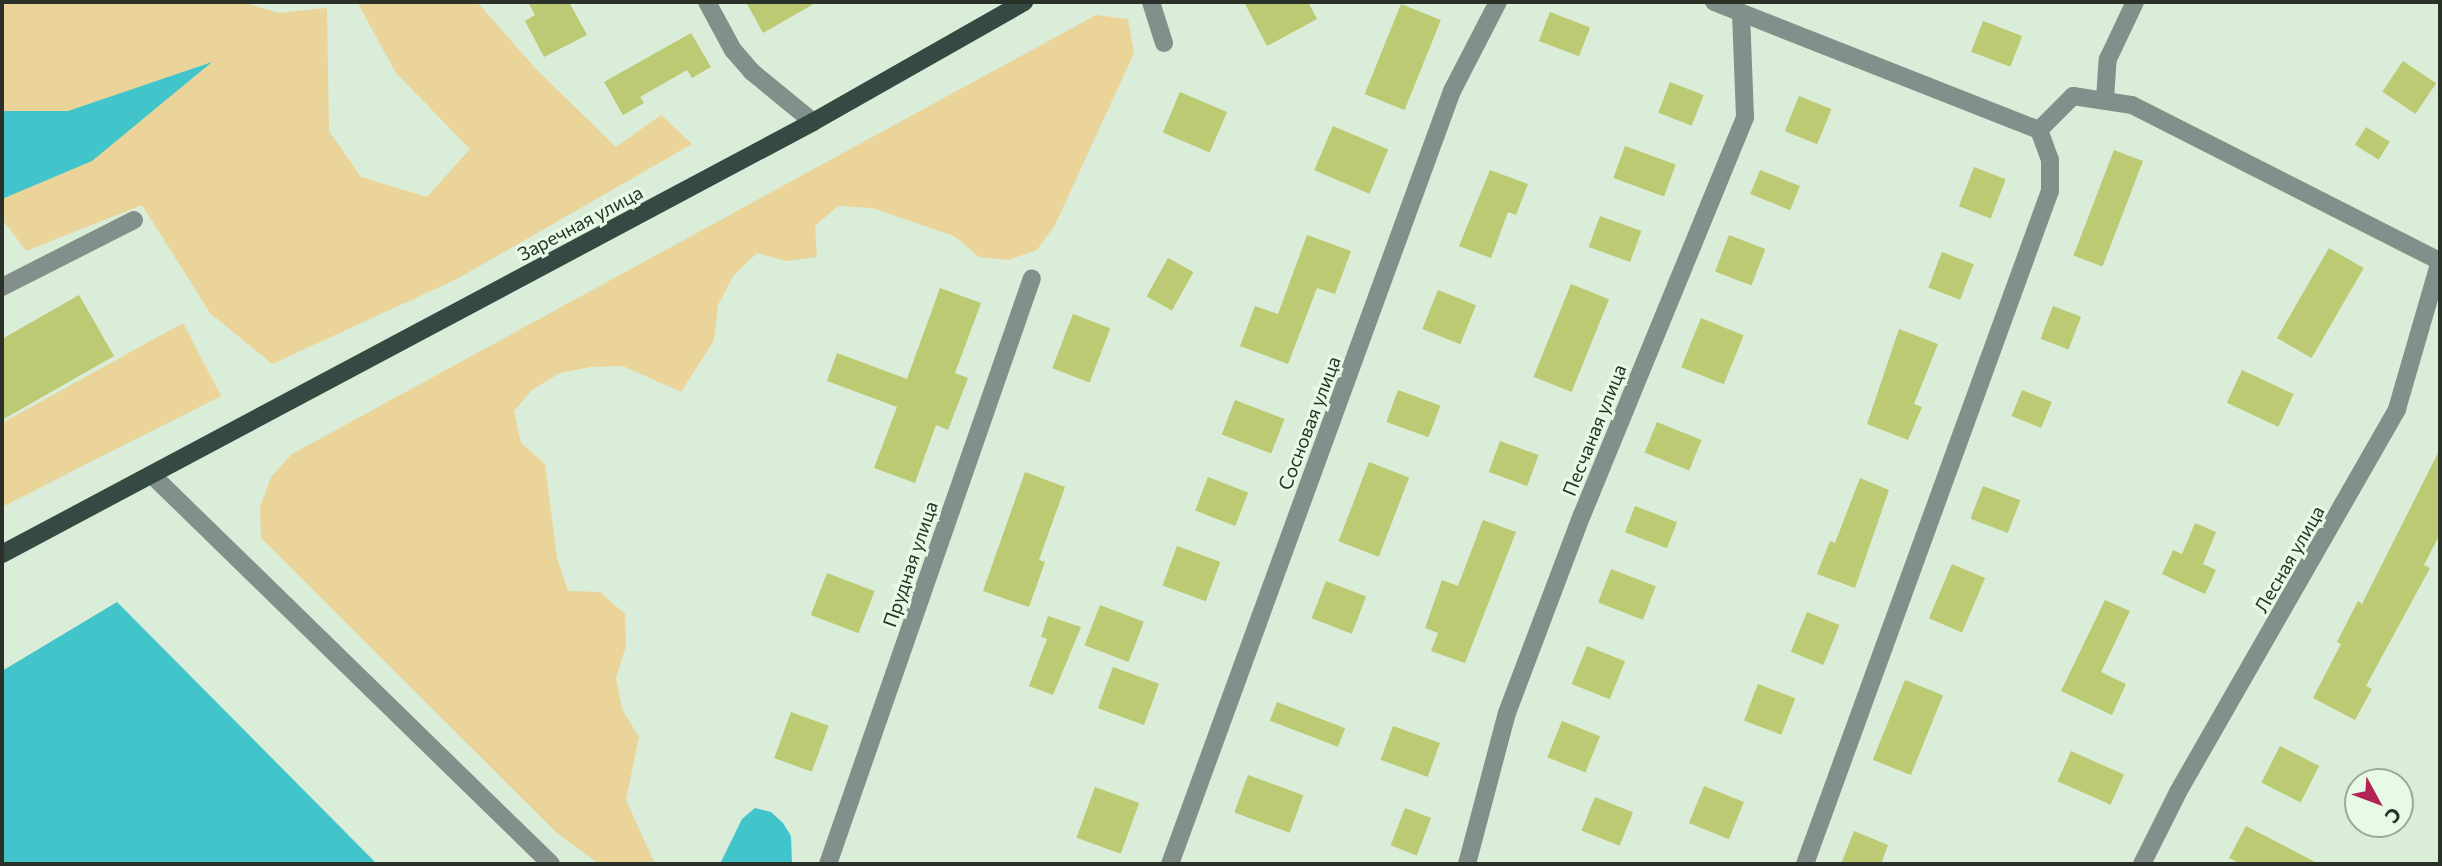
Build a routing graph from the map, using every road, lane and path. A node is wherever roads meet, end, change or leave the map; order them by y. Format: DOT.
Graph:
graph roads {
  1 [pos="707,2"];
  2 [pos="1024,2"];
  3 [pos="1151,2"];
  4 [pos="1498,2"];
  5 [pos="1714,2"];
  6 [pos="2135,2"];
  7 [pos="1741,13"];
  8 [pos="1164,43"];
  9 [pos="2105,99"];
  10 [pos="813,122"];
  11 [pos="2039,130"];
  12 [pos="134,220"];
  13 [pos="2440,261"];
  14 [pos="2440,276"];
  15 [pos="1032,278"];
  16 [pos="2,286"];
  17 [pos="152,475"];
  18 [pos="2,554"];
  19 [pos="551,864"];
  20 [pos="828,864"];
  21 [pos="1170,864"];
  22 [pos="1467,864"];
  23 [pos="1805,864"];
  24 [pos="2142,864"];
  1 -- 10 [label="street"];
  2 -- 10 [label="main road, Заречная улица"];
  3 -- 8 [label="street"];
  4 -- 21 [label="street, Сосновая улица"];
  5 -- 7 [label="street"];
  6 -- 9 [label="street"];
  7 -- 11 [label="street"];
  7 -- 22 [label="street, Песчаная улица"];
  9 -- 11 [label="street"];
  9 -- 13 [label="street"];
  10 -- 17 [label="main road, Заречная улица"];
  11 -- 23 [label="street"];
  12 -- 16 [label="street"];
  13 -- 14 [label="street, Лесная улица"];
  14 -- 24 [label="street, Лесная улица"];
  15 -- 20 [label="street, Прудная улица"];
  17 -- 18 [label="main road, Заречная улица"];
  17 -- 19 [label="street"];
}
